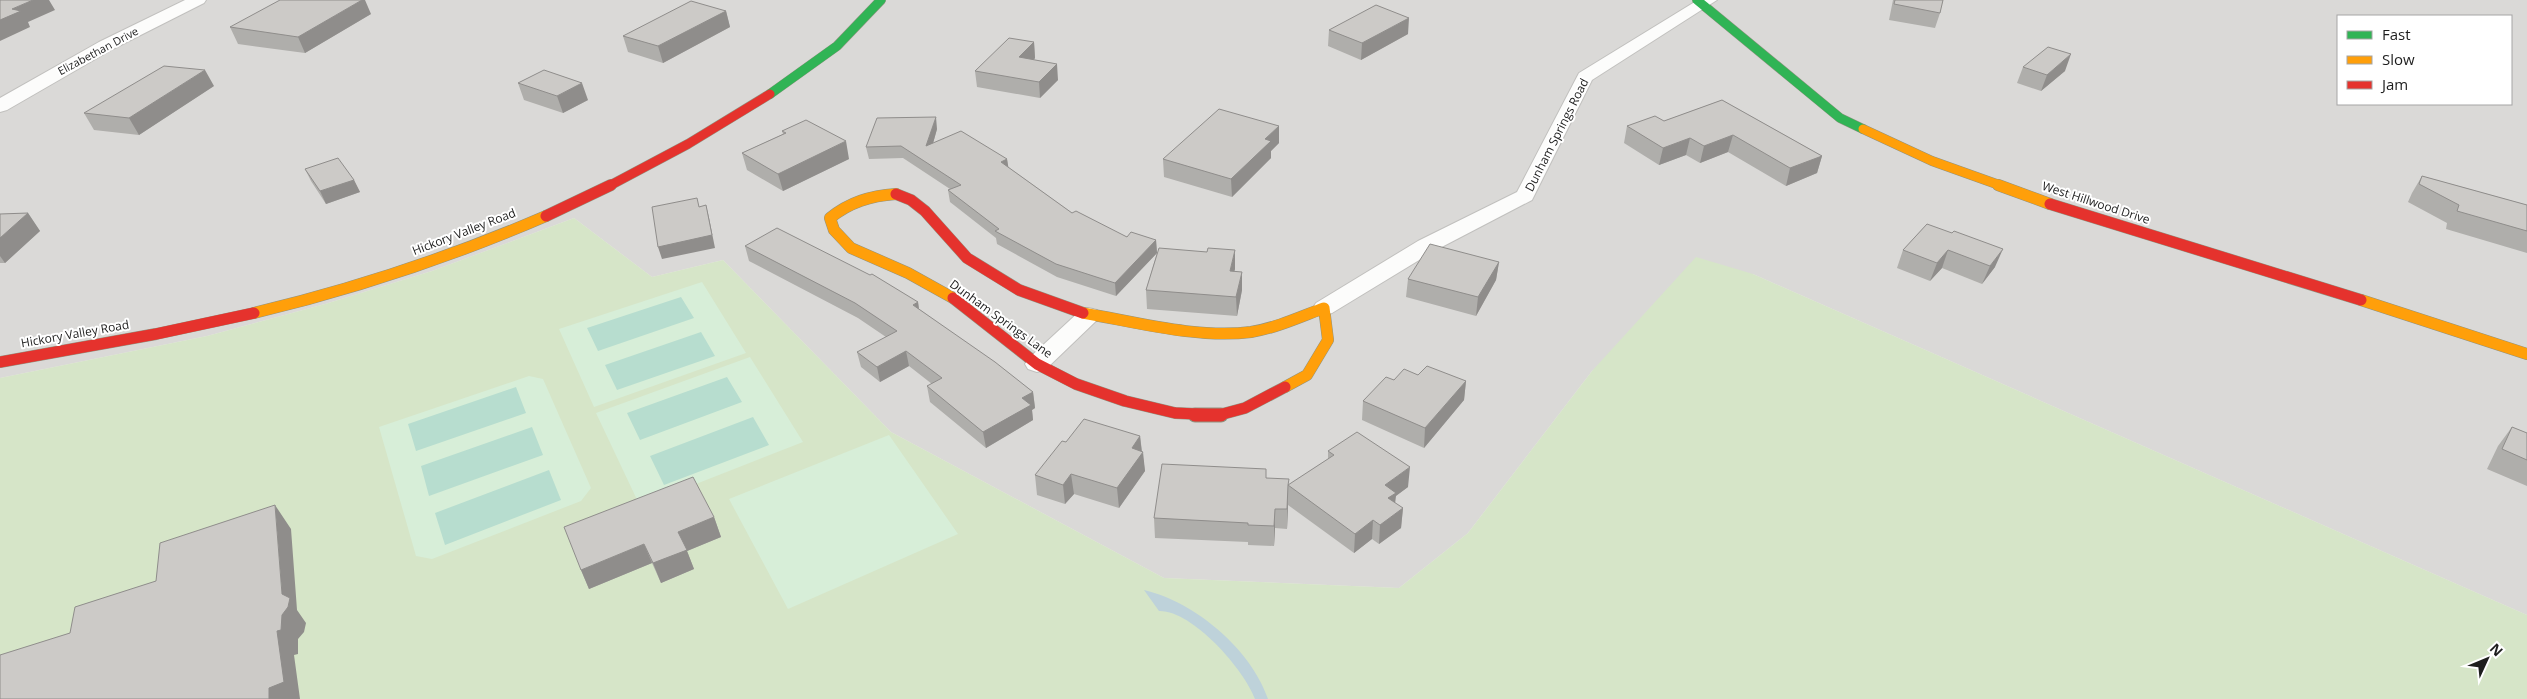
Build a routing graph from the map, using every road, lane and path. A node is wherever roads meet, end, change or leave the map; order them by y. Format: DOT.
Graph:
graph roads {
  1 [pos="198,0"];
  2 [pos="881,0"];
  3 [pos="1703,2"];
  4 [pos="0,106"];
  5 [pos="1324,308"];
  6 [pos="1089,316"];
  7 [pos="2527,354"];
  8 [pos="0,362"];
  9 [pos="1037,364"];
  1 -- 4 [label="street, Elizabethan Drive"];
  2 -- 8 [label="street, Hickory Valley Road"];
  3 -- 5 [label="street, Dunham Springs Road"];
  3 -- 7 [label="street, West Hillwood Drive"];
  5 -- 6 [label="street, Dunham Springs Lane"];
  5 -- 9 [label="street, Dunham Springs Lane"];
  6 -- 9 [label="street"];
  6 -- 9 [label="street, Dunham Springs Lane"];
}
